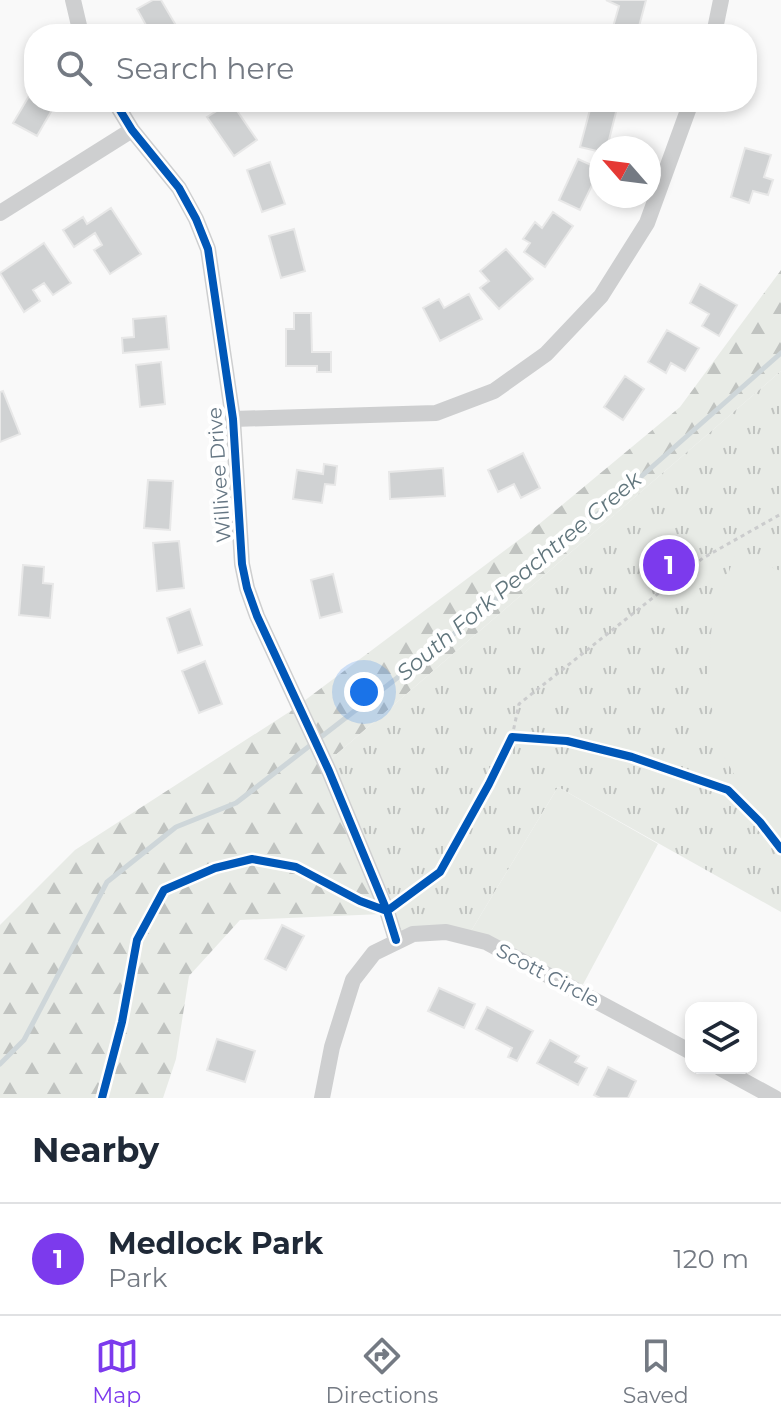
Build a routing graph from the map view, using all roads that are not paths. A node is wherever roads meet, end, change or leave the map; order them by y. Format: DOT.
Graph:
graph roads {
  1 [pos="73,0"];
  2 [pos="721,0"];
  3 [pos="79,24"];
  4 [pos="716,24"];
  5 [pos="121,112"];
  6 [pos="687,112"];
  7 [pos="132,130"];
  8 [pos="0,213"];
  9 [pos="233,419"];
  10 [pos="396,940"];
  11 [pos="685,1049"];
  12 [pos="731,1074"];
  13 [pos="322,1098"];
  14 [pos="775,1098"];
  1 -- 3 [label="street"];
  2 -- 4 [label="street"];
  5 -- 7 [label="street, Willivee Drive"];
  6 -- 9 [label="street"];
  7 -- 8 [label="street"];
  7 -- 9 [label="street, Willivee Drive"];
  9 -- 10 [label="street, Willivee Drive"];
  10 -- 11 [label="street, Scott Circle"];
  10 -- 13 [label="street"];
  12 -- 14 [label="street"];
}
